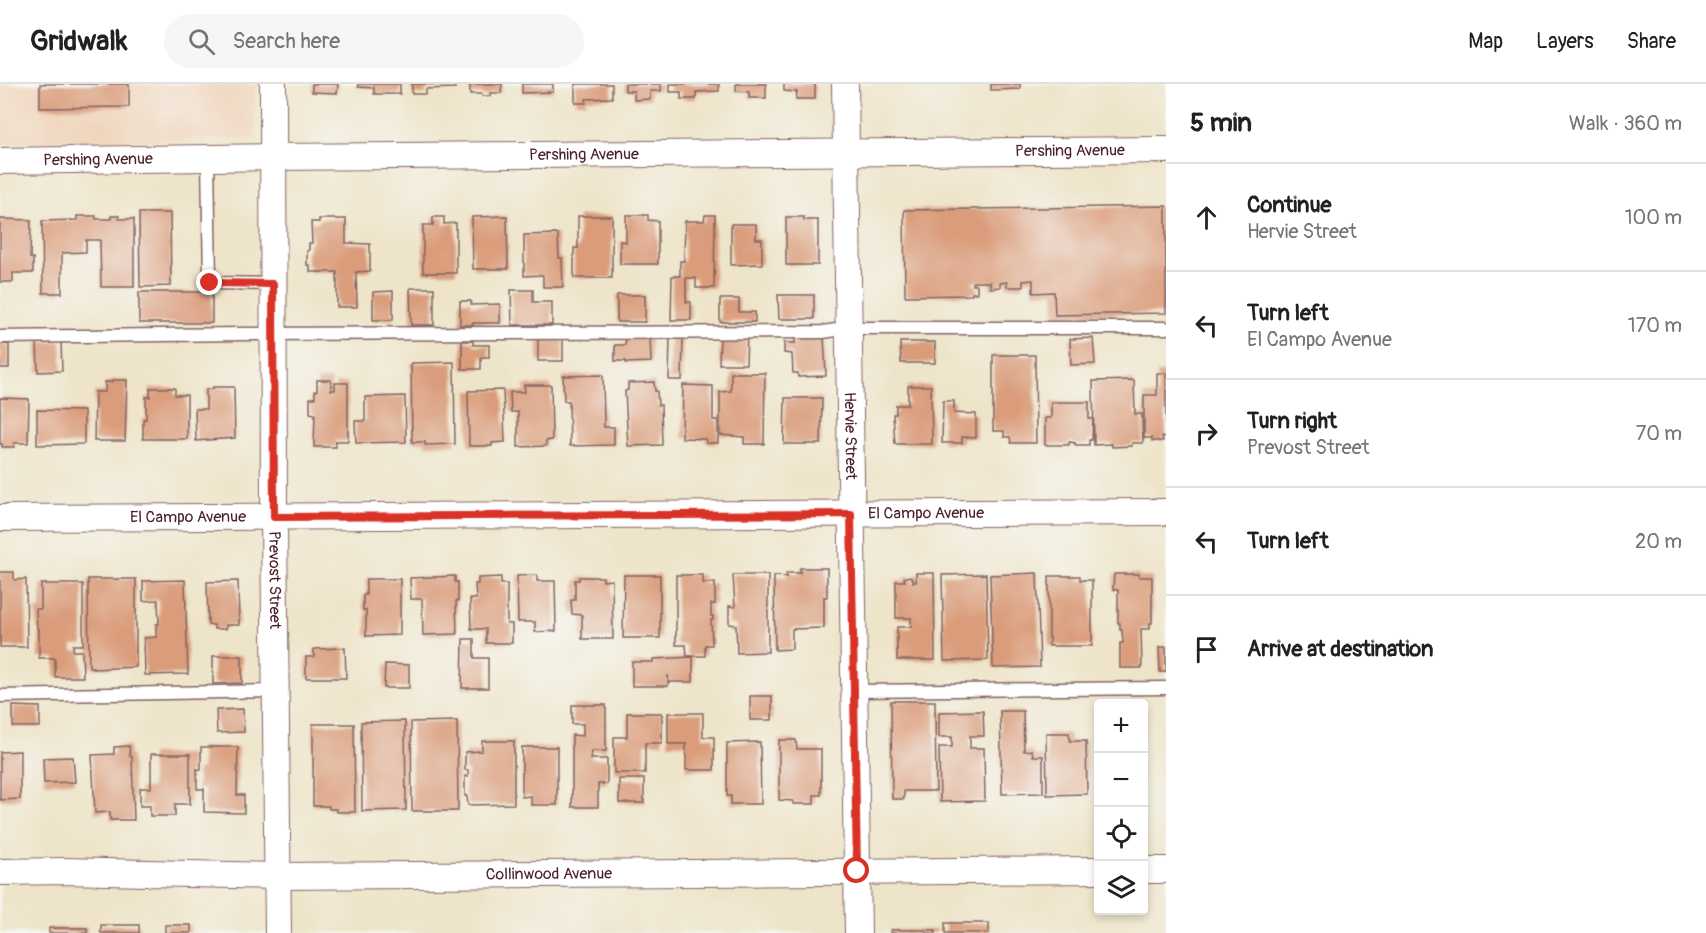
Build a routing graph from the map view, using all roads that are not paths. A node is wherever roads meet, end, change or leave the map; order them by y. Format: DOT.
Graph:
graph roads {
  1 [pos="273,84"];
  2 [pos="845,84"];
  3 [pos="1166,150"];
  4 [pos="846,153"];
  5 [pos="274,157"];
  6 [pos="208,158"];
  7 [pos="0,161"];
  8 [pos="273,284"];
  9 [pos="849,328"];
  10 [pos="1166,328"];
  11 [pos="273,334"];
  12 [pos="0,337"];
  13 [pos="1166,512"];
  14 [pos="851,514"];
  15 [pos="274,517"];
  16 [pos="0,519"];
  17 [pos="1166,688"];
  18 [pos="275,691"];
  19 [pos="854,691"];
  20 [pos="0,696"];
  21 [pos="1094,870"];
  22 [pos="1148,870"];
  23 [pos="1166,870"];
  24 [pos="857,871"];
  25 [pos="0,872"];
  26 [pos="277,876"];
  27 [pos="278,933"];
  28 [pos="858,933"];
  1 -- 5 [label="street, Prevost Street"];
  2 -- 4 [label="street, Hervie Street"];
  3 -- 4 [label="street, Pershing Avenue"];
  4 -- 5 [label="street, Pershing Avenue"];
  4 -- 9 [label="street, Hervie Street"];
  5 -- 6 [label="street, Pershing Avenue"];
  5 -- 8 [label="street, Prevost Street"];
  6 -- 7 [label="street, Pershing Avenue"];
  6 -- 8 [label="lane"];
  8 -- 11 [label="street, Prevost Street"];
  9 -- 10 [label="lane"];
  9 -- 11 [label="lane"];
  9 -- 14 [label="street, Hervie Street"];
  11 -- 12 [label="lane"];
  11 -- 15 [label="street, Prevost Street"];
  13 -- 14 [label="street, El Campo Avenue"];
  14 -- 15 [label="street, El Campo Avenue"];
  14 -- 19 [label="street, Hervie Street"];
  15 -- 16 [label="street, El Campo Avenue"];
  15 -- 18 [label="street, Prevost Street"];
  17 -- 19 [label="lane"];
  18 -- 20 [label="lane"];
  18 -- 26 [label="street, Prevost Street"];
  19 -- 24 [label="street, Hervie Street"];
  21 -- 24 [label="street, Collinwood Avenue"];
  22 -- 23 [label="street"];
  24 -- 26 [label="street, Collinwood Avenue"];
  24 -- 28 [label="street, Hervie Street"];
  25 -- 26 [label="street, Collinwood Avenue"];
  26 -- 27 [label="street, Prevost Street"];
}
